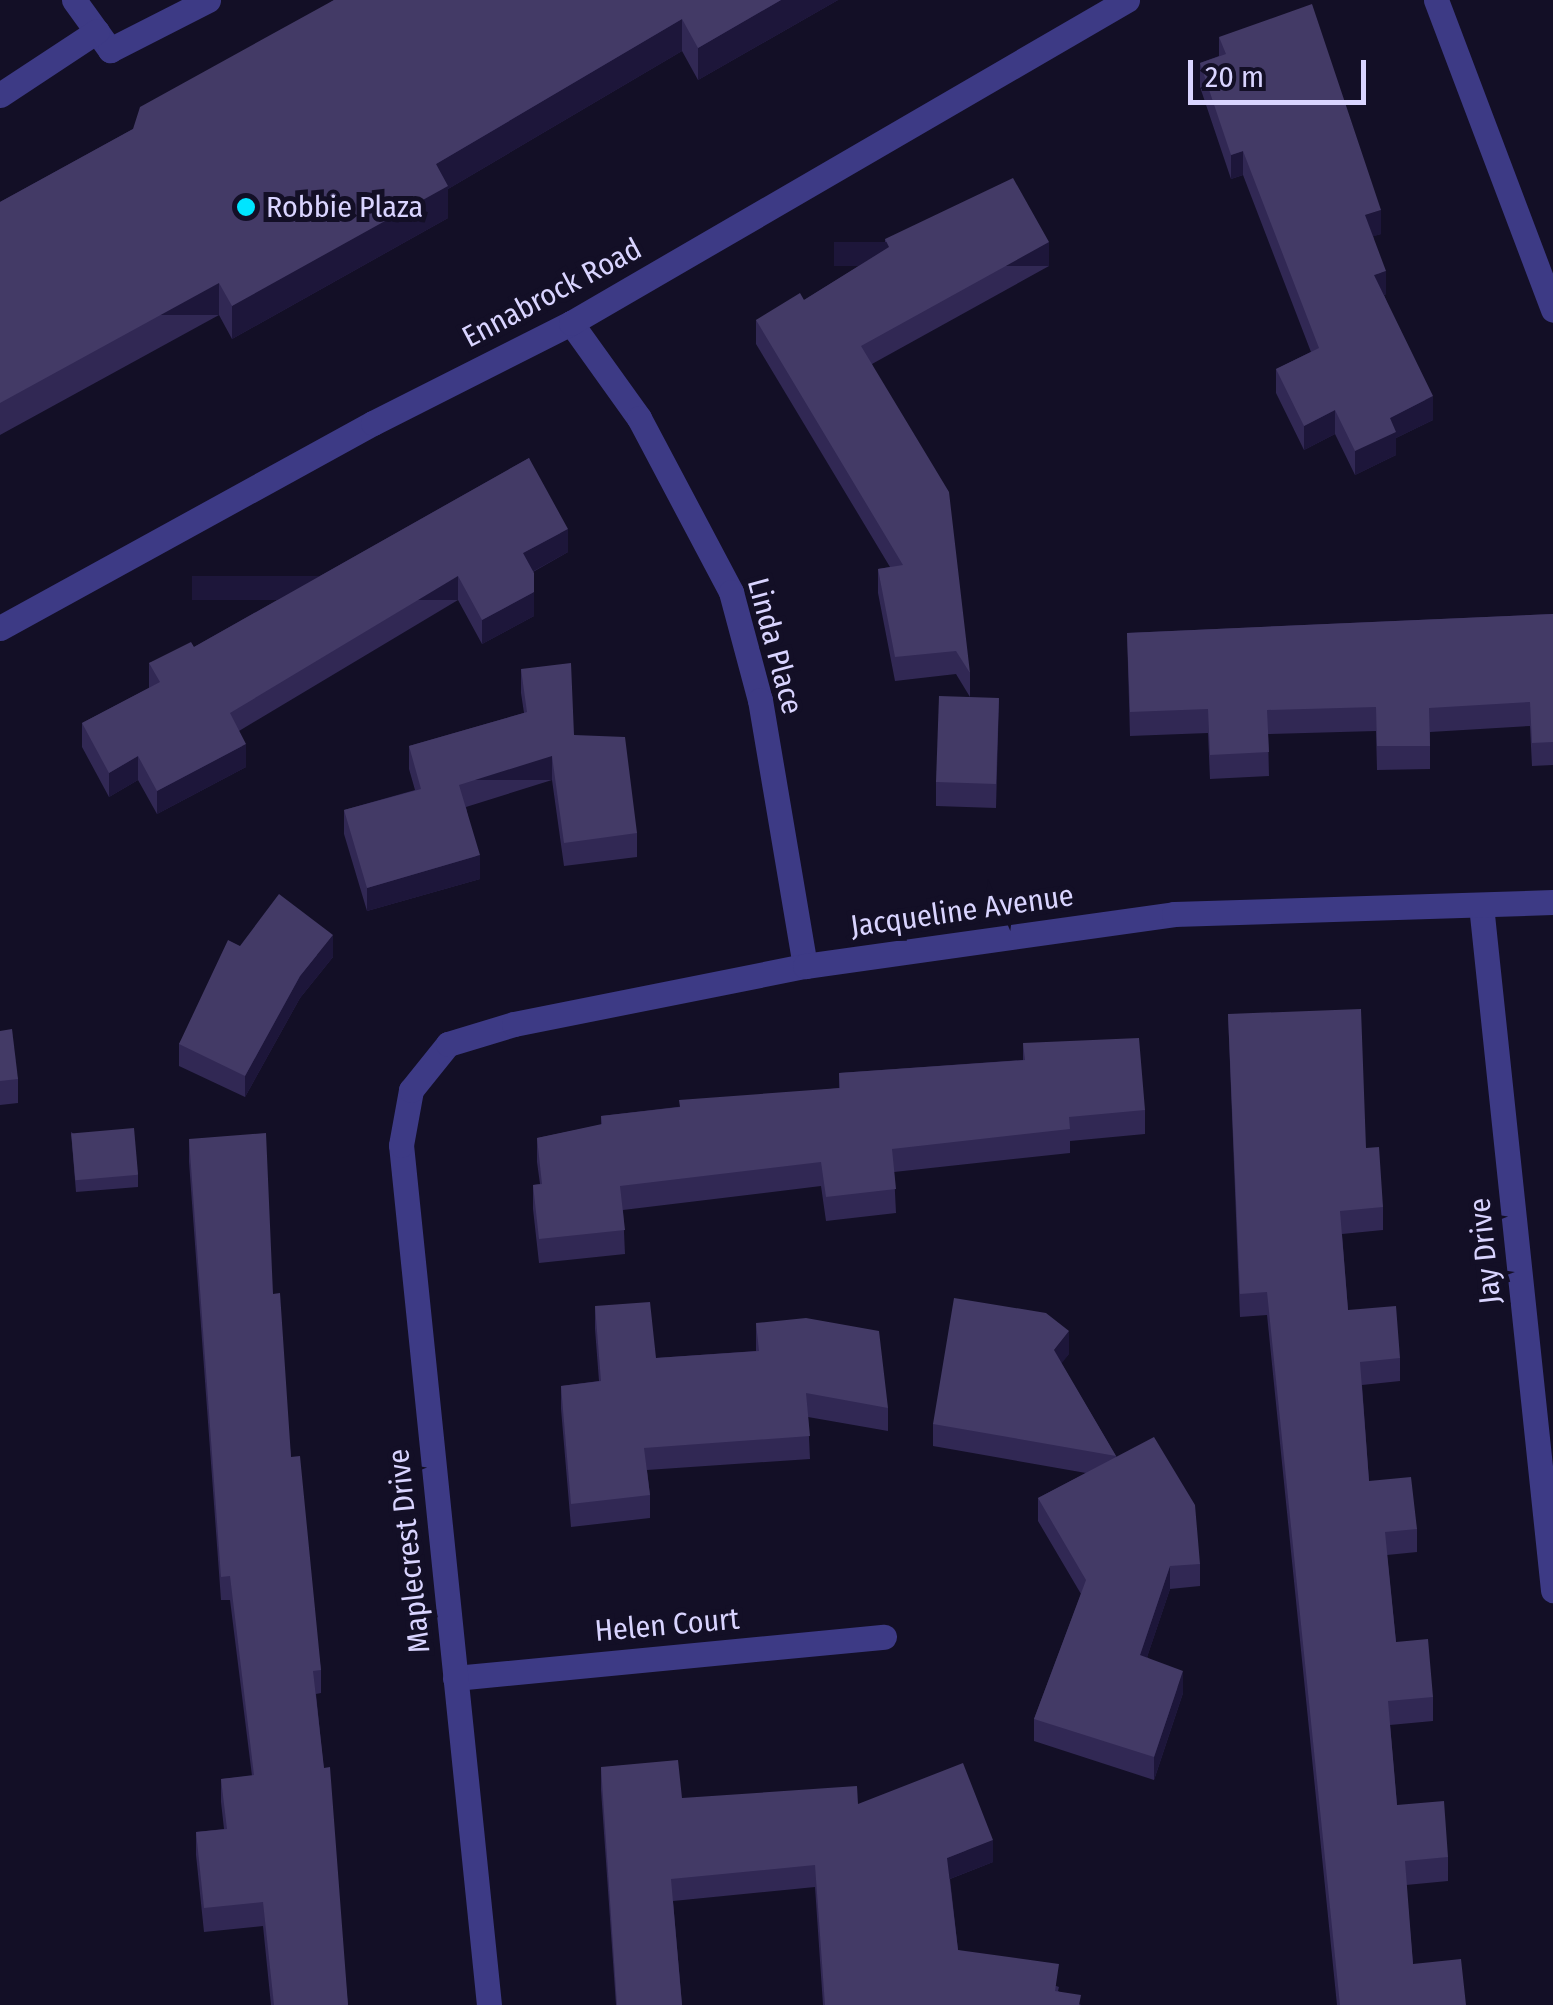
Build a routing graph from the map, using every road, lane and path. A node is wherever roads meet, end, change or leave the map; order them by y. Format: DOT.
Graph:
graph roads {
  1 [pos="74,0"];
  2 [pos="208,0"];
  3 [pos="1127,0"];
  4 [pos="1436,0"];
  5 [pos="96,30"];
  6 [pos="0,94"];
  7 [pos="1553,310"];
  8 [pos="572,323"];
  9 [pos="0,628"];
  10 [pos="1553,902"];
  11 [pos="1481,905"];
  12 [pos="805,966"];
  13 [pos="411,1090"];
  14 [pos="1553,1590"];
  15 [pos="884,1636"];
  16 [pos="455,1678"];
  17 [pos="489,2005"];
  1 -- 5 [label="street"];
  2 -- 5 [label="street"];
  3 -- 8 [label="street, Ennabrock Road"];
  4 -- 7 [label="street"];
  5 -- 6 [label="street"];
  8 -- 9 [label="street, Ennabrock Road"];
  8 -- 12 [label="street, Linda Place"];
  10 -- 11 [label="street, Jacqueline Avenue"];
  11 -- 12 [label="street, Jacqueline Avenue"];
  11 -- 14 [label="street, Jay Drive"];
  12 -- 13 [label="street, Jacqueline Avenue"];
  13 -- 16 [label="street, Maplecrest Drive"];
  15 -- 16 [label="street, Helen Court"];
  16 -- 17 [label="street, Maplecrest Drive"];
}
